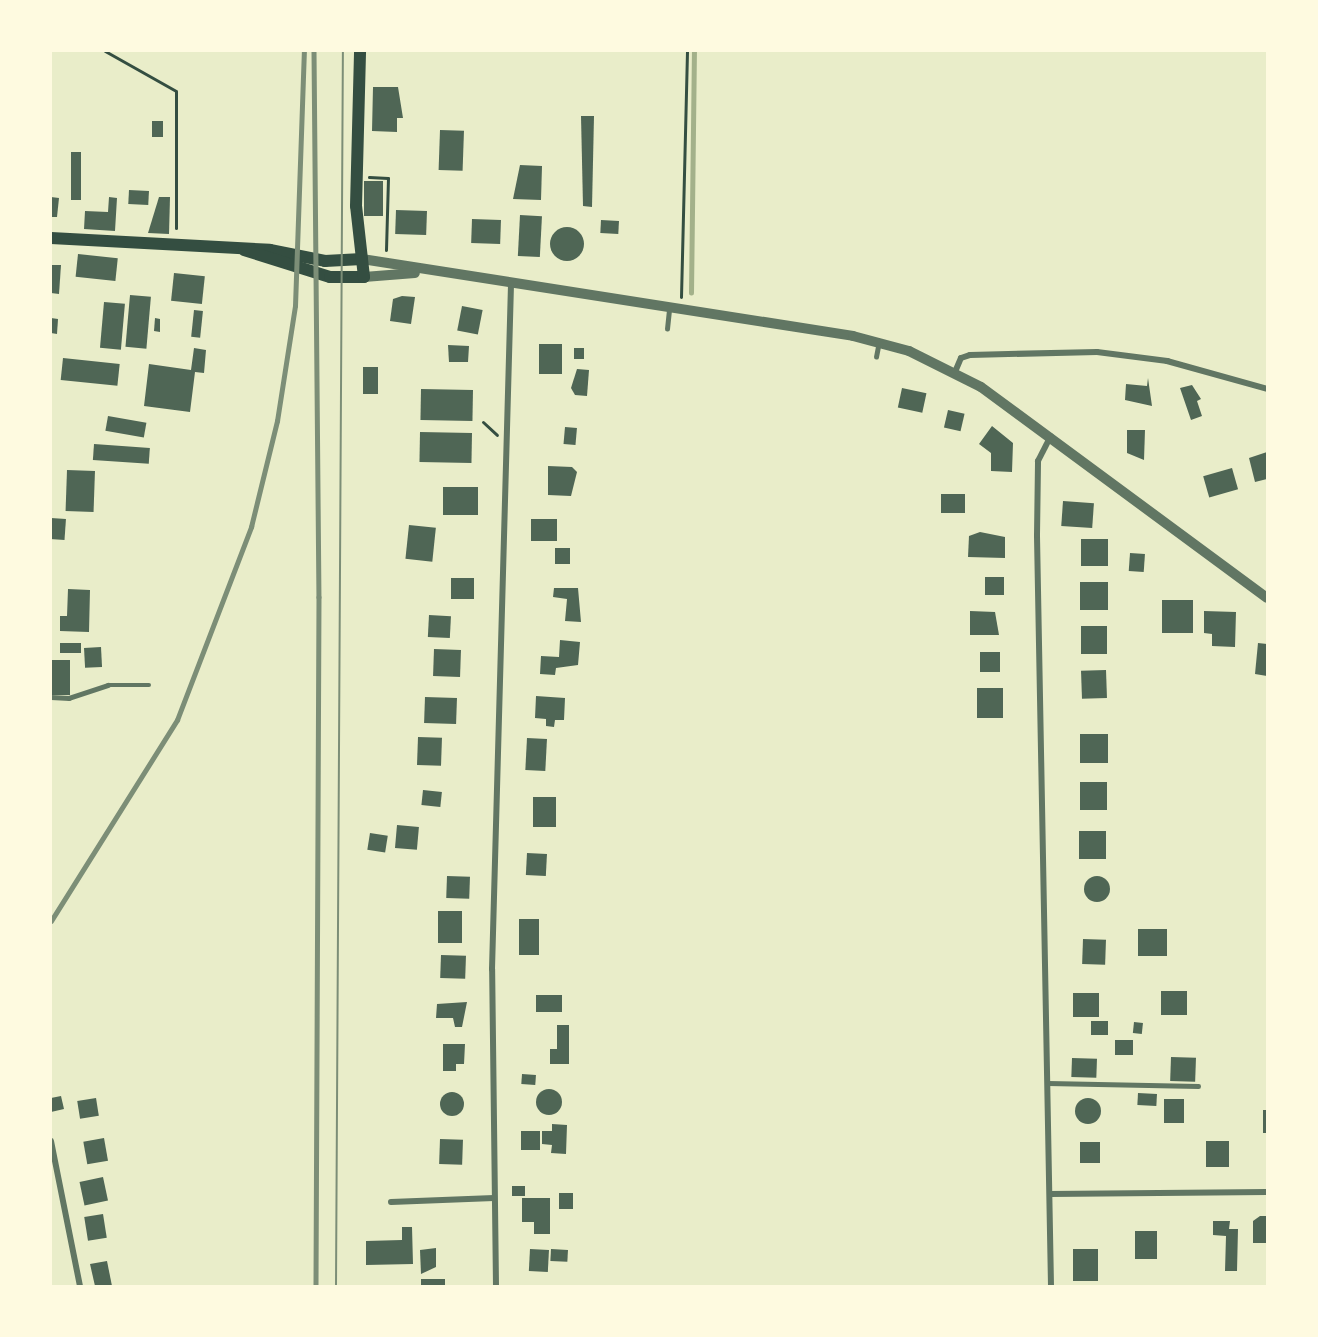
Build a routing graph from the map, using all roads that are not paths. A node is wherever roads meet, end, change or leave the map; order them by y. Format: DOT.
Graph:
graph roads {
  1 [pos="360,51"];
  2 [pos="51,237"];
  3 [pos="244,250"];
  4 [pos="362,259"];
  5 [pos="424,272"];
  6 [pos="364,276"];
  7 [pos="511,285"];
  8 [pos="675,310"];
  9 [pos="667,328"];
  10 [pos="879,342"];
  11 [pos="876,357"];
  12 [pos="955,372"];
  13 [pos="1267,389"];
  14 [pos="1051,436"];
  15 [pos="1267,598"];
  16 [pos="149,686"];
  17 [pos="51,697"];
  18 [pos="1048,1083"];
  19 [pos="1198,1086"];
  20 [pos="51,1141"];
  21 [pos="1267,1192"];
  22 [pos="1050,1194"];
  23 [pos="494,1197"];
  24 [pos="391,1202"];
  25 [pos="80,1286"];
  26 [pos="496,1286"];
  27 [pos="1050,1286"];
  1 -- 4 [label="main road"];
  2 -- 3 [label="main road"];
  3 -- 4 [label="main road"];
  3 -- 6 [label="main road"];
  4 -- 5 [label="street"];
  4 -- 6 [label="main road"];
  5 -- 6 [label="street"];
  5 -- 7 [label="street"];
  7 -- 8 [label="street"];
  7 -- 23 [label="street"];
  8 -- 9 [label="lane"];
  8 -- 10 [label="street"];
  10 -- 11 [label="lane"];
  10 -- 12 [label="street"];
  12 -- 13 [label="street"];
  12 -- 14 [label="street"];
  14 -- 15 [label="street"];
  14 -- 18 [label="street"];
  16 -- 17 [label="lane"];
  18 -- 19 [label="lane"];
  18 -- 22 [label="street"];
  20 -- 25 [label="street"];
  21 -- 22 [label="street"];
  22 -- 27 [label="street"];
  23 -- 24 [label="street"];
  23 -- 26 [label="street"];
}
